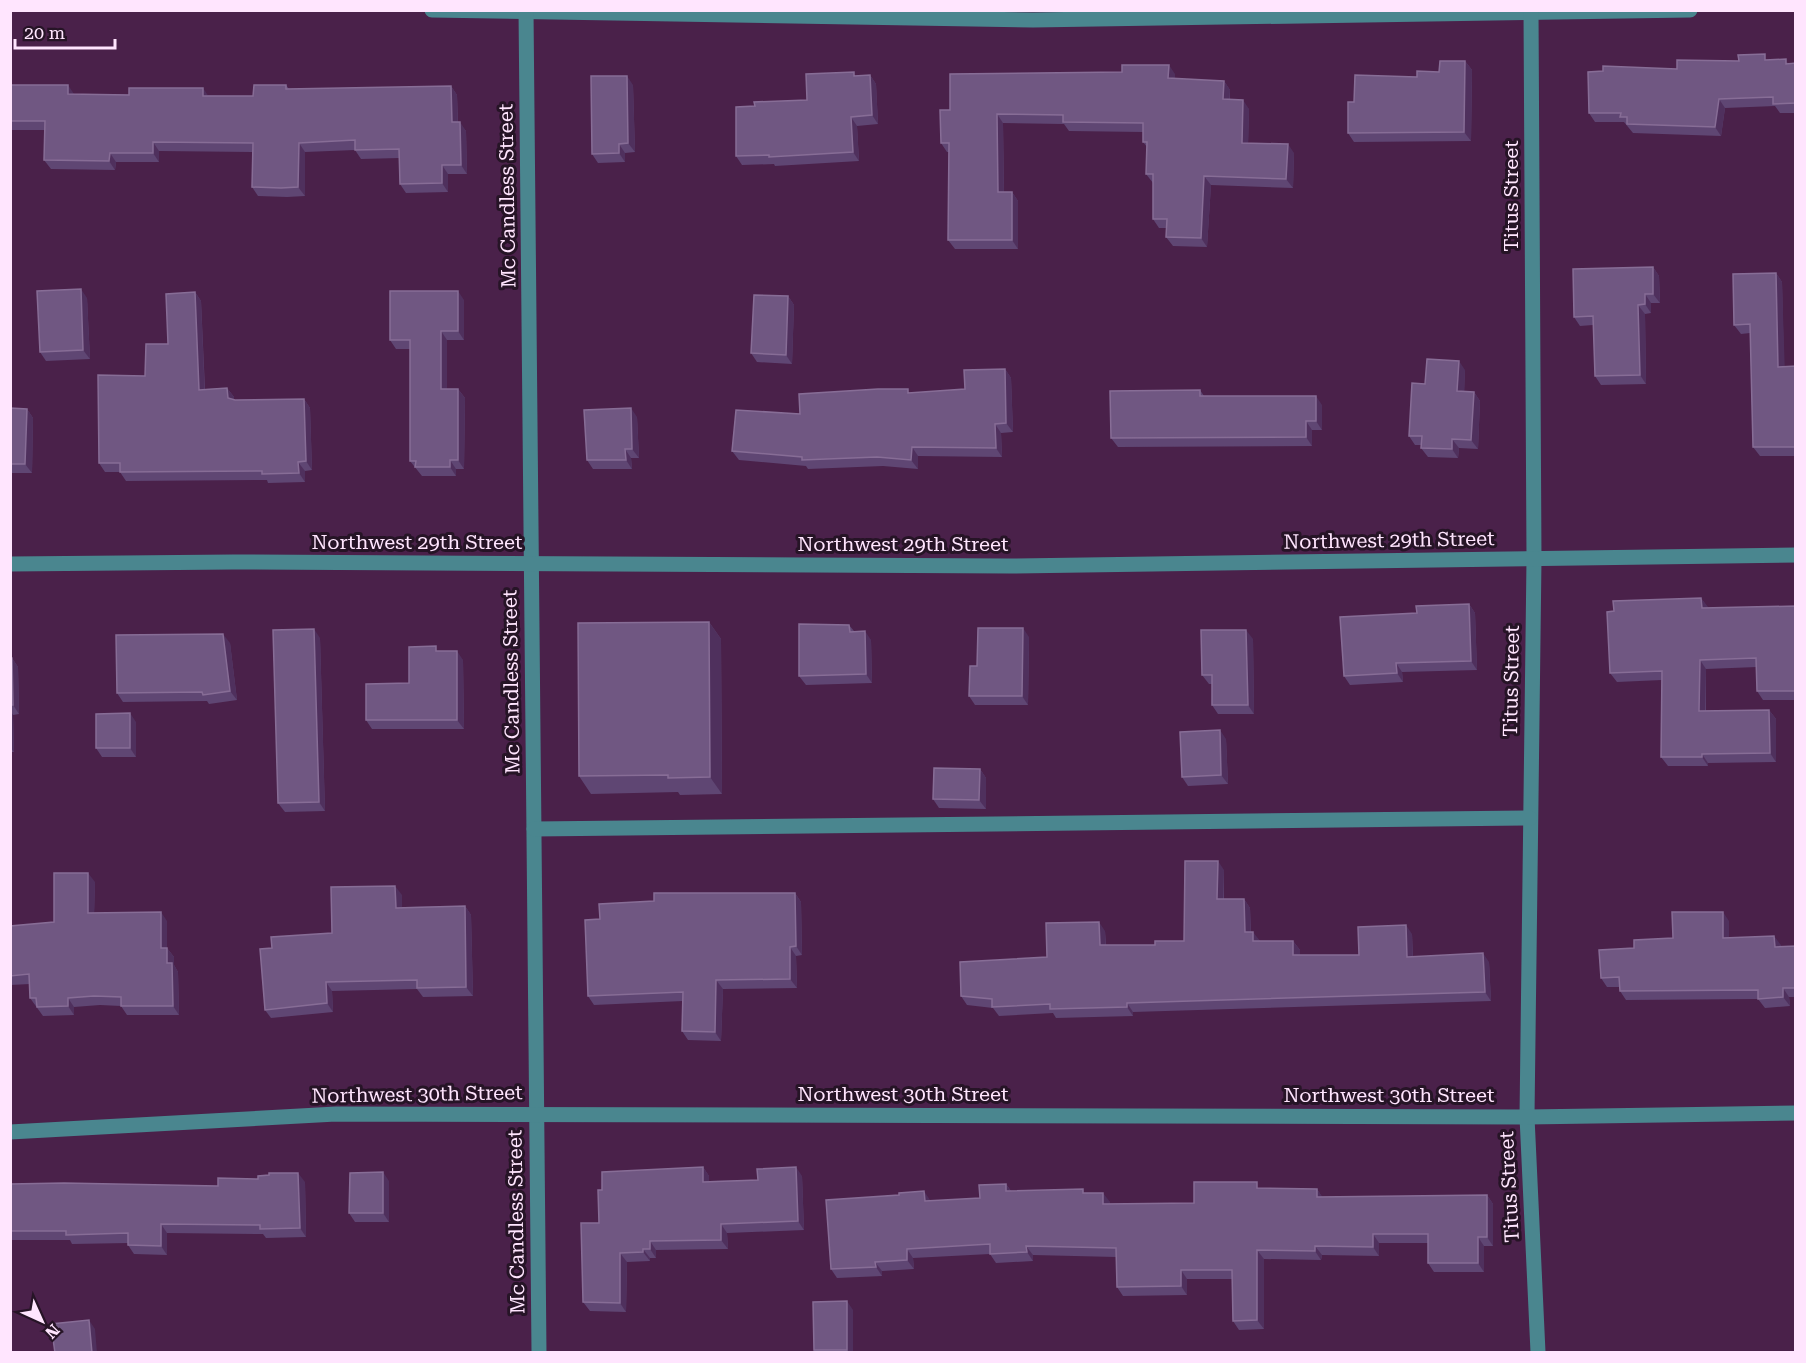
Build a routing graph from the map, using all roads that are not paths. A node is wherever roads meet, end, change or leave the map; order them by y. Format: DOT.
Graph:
graph roads {
  1 [pos="432,10"];
  2 [pos="1690,10"];
  3 [pos="526,11"];
  4 [pos="1531,12"];
  5 [pos="1796,555"];
  6 [pos="1534,559"];
  7 [pos="531,563"];
  8 [pos="10,564"];
  9 [pos="1530,818"];
  10 [pos="534,830"];
  11 [pos="1796,1113"];
  12 [pos="536,1114"];
  13 [pos="1527,1117"];
  14 [pos="10,1132"];
  15 [pos="539,1353"];
  16 [pos="1538,1353"];
  1 -- 3 [label="street"];
  2 -- 4 [label="street"];
  3 -- 4 [label="street"];
  3 -- 7 [label="street, Mc Candless Street"];
  4 -- 6 [label="street, Titus Street"];
  5 -- 6 [label="street, Northwest 29th Street"];
  6 -- 7 [label="street, Northwest 29th Street"];
  6 -- 9 [label="street, Titus Street"];
  7 -- 8 [label="street, Northwest 29th Street"];
  7 -- 10 [label="street, Mc Candless Street"];
  9 -- 10 [label="street"];
  9 -- 13 [label="street, Titus Street"];
  10 -- 12 [label="street, Mc Candless Street"];
  11 -- 13 [label="street, Northwest 30th Street"];
  12 -- 13 [label="street, Northwest 30th Street"];
  12 -- 14 [label="street, Northwest 30th Street"];
  12 -- 15 [label="street, Mc Candless Street"];
  13 -- 16 [label="street, Titus Street"];
}
